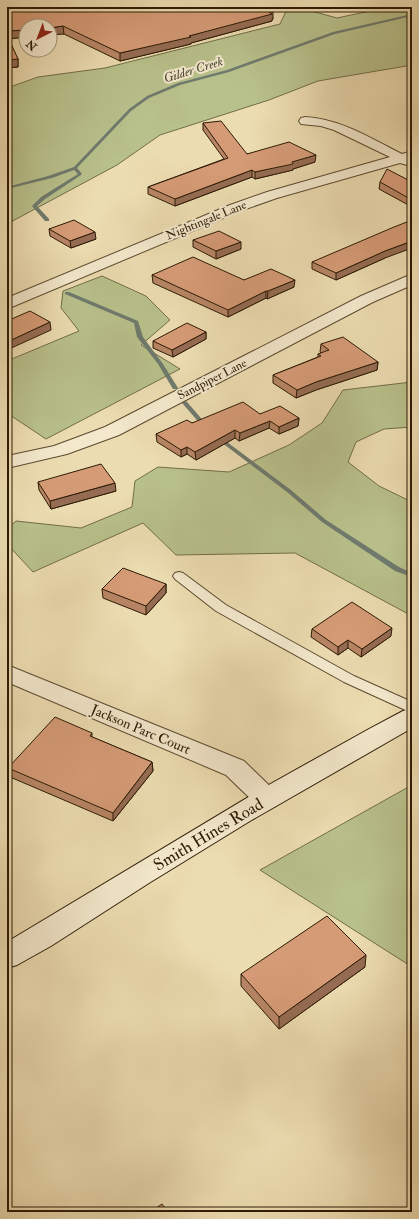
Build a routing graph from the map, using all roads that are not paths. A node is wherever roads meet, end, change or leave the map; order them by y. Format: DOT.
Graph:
graph roads {
  1 [pos="305,121"];
  2 [pos="408,159"];
  3 [pos="407,286"];
  4 [pos="7,304"];
  5 [pos="7,462"];
  6 [pos="179,576"];
  7 [pos="7,673"];
  8 [pos="412,708"];
  9 [pos="412,717"];
  10 [pos="267,799"];
  11 [pos="7,956"];
  1 -- 2 [label="street"];
  2 -- 4 [label="street, Nightingale Lane"];
  3 -- 5 [label="street, Sandpiper Lane"];
  6 -- 8 [label="lane"];
  7 -- 10 [label="street, Jackson Parc Court"];
  9 -- 10 [label="street, Smith Hines Road"];
  10 -- 11 [label="street, Smith Hines Road"];
}
